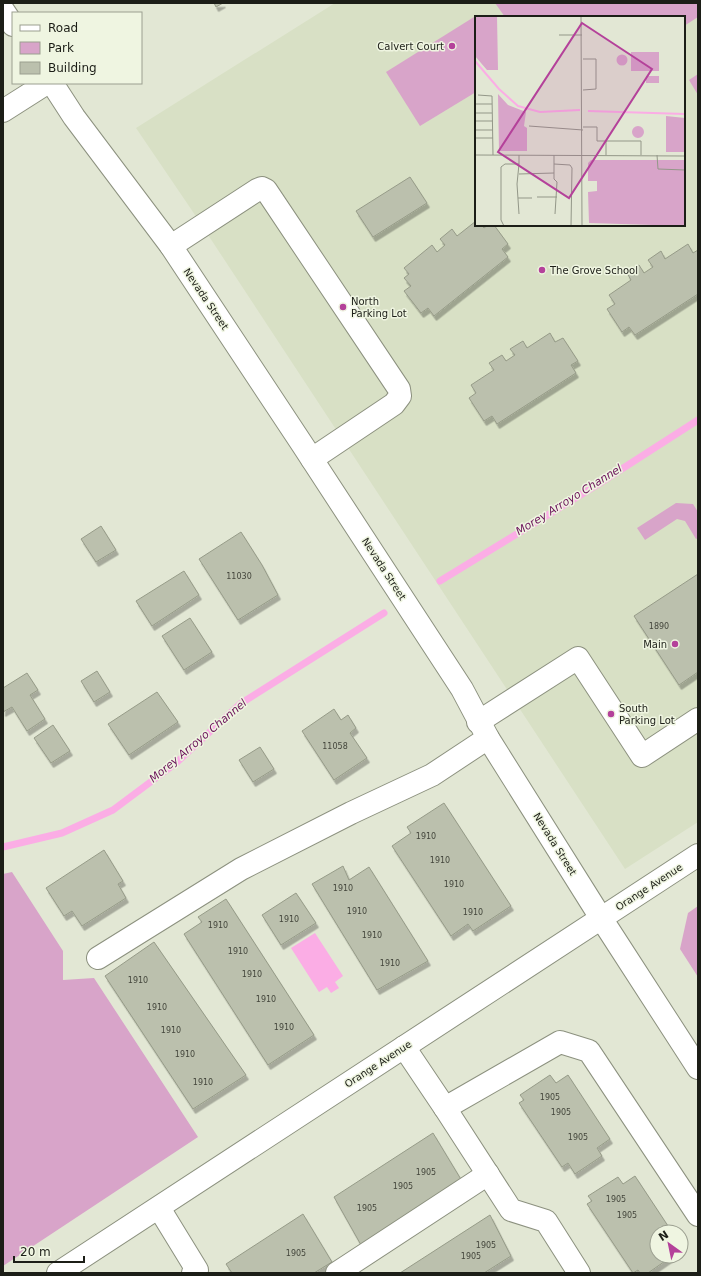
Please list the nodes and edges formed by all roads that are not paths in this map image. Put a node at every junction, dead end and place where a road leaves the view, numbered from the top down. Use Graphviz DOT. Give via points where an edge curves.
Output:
graph roads {
  1 [pos="3,10"];
  2 [pos="12,24"];
  3 [pos="45,84"];
  4 [pos="53,84"];
  5 [pos="3,111"];
  6 [pos="171,246"];
  7 [pos="312,459"];
  8 [pos="698,719"];
  9 [pos="483,730"];
  10 [pos="698,855"];
  11 [pos="601,918"];
  12 [pos="98,958"];
  13 [pos="404,1047"];
  14 [pos="698,1068"];
  15 [pos="445,1108"];
  16 [pos="488,1174"];
  17 [pos="159,1208"];
  18 [pos="698,1215"];
  19 [pos="196,1272"];
  20 [pos="58,1273"];
  21 [pos="337,1273"];
  22 [pos="579,1273"];
  1 -- 2 [label="street"];
  3 -- 5 [label="street"];
  4 -- 6 [label="street, Nevada Street" via="74,117"];
  6 -- 7 [label="street, Nevada Street"];
  6 -- 7 [label="street" via="256,190 266,190 399,389 400,396 394,404"];
  7 -- 9 [label="street, Nevada Street" via="462,689"];
  8 -- 9 [label="street" via="642,756 578,658"];
  9 -- 11 [label="street, Nevada Street"];
  9 -- 12 [label="street" via="432,775 241,869"];
  10 -- 11 [label="street, Orange Avenue"];
  11 -- 13 [label="street, Orange Avenue"];
  11 -- 14 [label="street, Nevada Street"];
  13 -- 15 [label="street"];
  13 -- 17 [label="street, Orange Avenue"];
  15 -- 16 [label="street"];
  15 -- 18 [label="street" via="560,1042 589,1051"];
  16 -- 21 [label="street"];
  16 -- 22 [label="street" via="511,1210 546,1221"];
  17 -- 19 [label="street"];
  17 -- 20 [label="street, Orange Avenue"];
}
